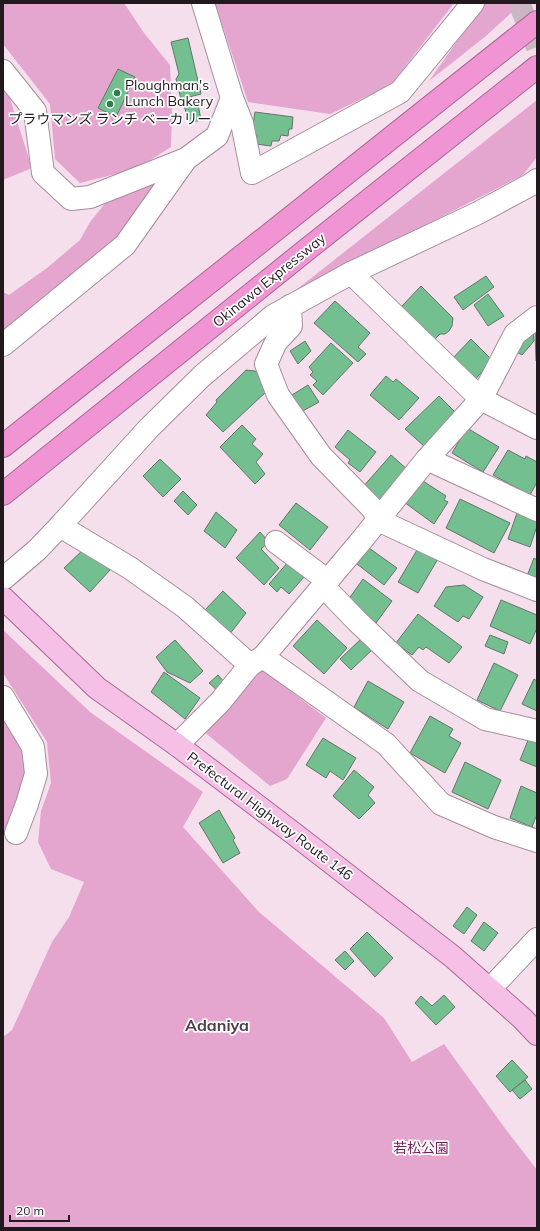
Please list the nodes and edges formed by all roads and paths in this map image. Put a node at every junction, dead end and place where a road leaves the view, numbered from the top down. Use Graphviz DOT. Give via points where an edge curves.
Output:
graph roads {
  1 [pos="203,3"];
  2 [pos="473,3"];
  3 [pos="537,22"];
  4 [pos="537,67"];
  5 [pos="3,71"];
  6 [pos="232,98"];
  7 [pos="186,159"];
  8 [pos="537,180"];
  9 [pos="351,273"];
  10 [pos="290,306"];
  11 [pos="537,317"];
  12 [pos="3,345"];
  13 [pos="481,399"];
  14 [pos="533,425"];
  15 [pos="3,446"];
  16 [pos="427,459"];
  17 [pos="3,494"];
  18 [pos="537,510"];
  19 [pos="378,520"];
  20 [pos="60,526"];
  21 [pos="276,542"];
  22 [pos="3,579"];
  23 [pos="326,584"];
  24 [pos="537,590"];
  25 [pos="3,598"];
  26 [pos="256,661"];
  27 [pos="3,697"];
  28 [pos="537,731"];
  29 [pos="177,745"];
  30 [pos="16,833"];
  31 [pos="537,841"];
  32 [pos="537,939"];
  33 [pos="490,989"];
  34 [pos="537,1034"];
  1 -- 6 [label="street"];
  2 -- 6 [label="street" via="400,92 252,173 242,123"];
  3 -- 15 [label="highway"];
  4 -- 17 [label="highway, Okinawa Expressway"];
  5 -- 7 [label="street" via="36,111 43,172 71,199 90,197"];
  6 -- 7 [label="street" via="217,136"];
  7 -- 12 [label="street" via="125,245"];
  8 -- 9 [label="street" via="478,213"];
  9 -- 10 [label="street"];
  9 -- 13 [label="street"];
  10 -- 19 [label="street" via="292,326 276,342 266,364 278,395 320,456 373,509"];
  10 -- 20 [label="street" via="273,316 202,376 149,428"];
  11 -- 13 [label="street" via="515,334"];
  13 -- 14 [label="street"];
  13 -- 16 [label="street"];
  16 -- 18 [label="street"];
  16 -- 19 [label="street"];
  19 -- 23 [label="street"];
  19 -- 24 [label="street" via="483,569"];
  20 -- 22 [label="street"];
  20 -- 26 [label="street" via="130,568"];
  21 -- 23 [label="street"];
  23 -- 26 [label="street"];
  23 -- 28 [label="street" via="357,621 420,681 485,720"];
  25 -- 29 [label="main road, Prefectural Highway Route 146" via="97,688"];
  26 -- 29 [label="street"];
  26 -- 31 [label="street" via="386,744 441,804 494,827"];
  27 -- 30 [label="street" via="33,748 36,774"];
  29 -- 33 [label="main road, Prefectural Highway Route 146" via="416,928"];
  32 -- 33 [label="street"];
  33 -- 34 [label="main road, Prefectural Highway Route 146"];
}
